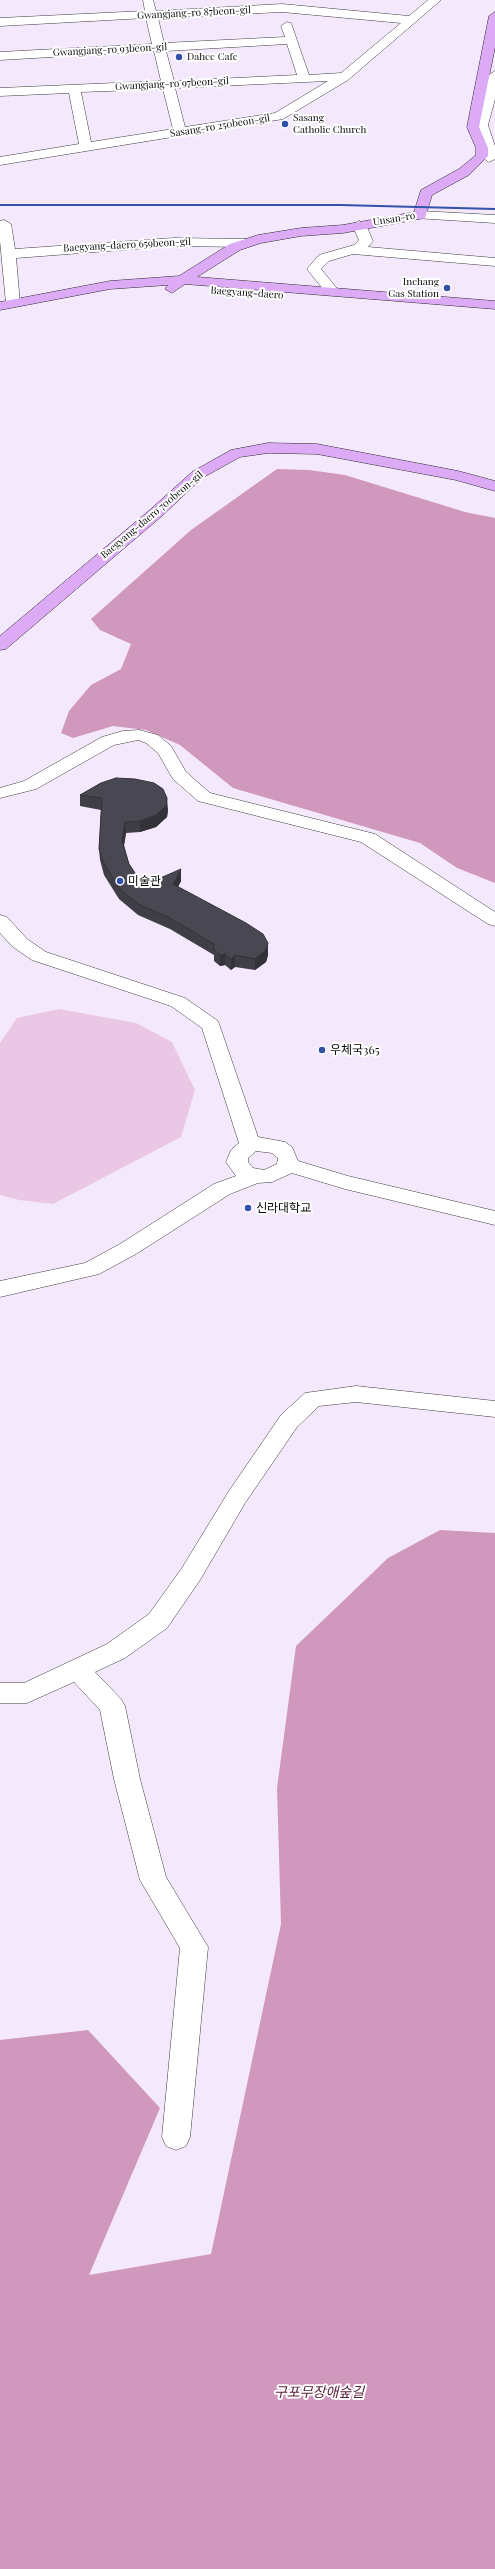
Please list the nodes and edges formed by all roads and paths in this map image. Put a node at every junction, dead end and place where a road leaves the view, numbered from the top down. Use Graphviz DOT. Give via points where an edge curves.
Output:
graph roads {
  1 [pos="147,0"];
  2 [pos="435,0"];
  3 [pos="282,4"];
  4 [pos="151,15"];
  5 [pos="495,16"];
  6 [pos="412,20"];
  7 [pos="0,22"];
  8 [pos="292,40"];
  9 [pos="159,47"];
  10 [pos="0,56"];
  11 [pos="495,75"];
  12 [pos="344,77"];
  13 [pos="304,78"];
  14 [pos="168,85"];
  15 [pos="74,89"];
  16 [pos="0,92"];
  17 [pos="180,132"];
  18 [pos="86,147"];
  19 [pos="489,158"];
  20 [pos="0,161"];
  21 [pos="420,215"];
  22 [pos="495,219"];
  23 [pos="4,224"];
  24 [pos="359,225"];
  25 [pos="246,243"];
  26 [pos="353,250"];
  27 [pos="10,254"];
  28 [pos="495,262"];
  29 [pos="177,285"];
  30 [pos="332,291"];
  31 [pos="7,305"];
  32 [pos="494,306"];
  33 [pos="0,314"];
  34 [pos="495,486"];
  35 [pos="0,645"];
  36 [pos="0,793"];
  37 [pos="494,919"];
  38 [pos="0,921"];
  39 [pos="244,1150"];
  40 [pos="287,1165"];
  41 [pos="255,1176"];
  42 [pos="184,1211"];
  43 [pos="495,1218"];
  44 [pos="0,1289"];
  45 [pos="495,1409"];
  46 [pos="77,1669"];
  47 [pos="0,1693"];
  48 [pos="176,2137"];
  1 -- 4 [label="street"];
  2 -- 6 [label="street, Sasang-ro 250beon-gil"];
  3 -- 4 [label="street, Gwangjang-ro 87beon-gil"];
  3 -- 6 [label="street, Gwangjang-ro 87beon-gil"];
  3 -- 8 [label="street"];
  4 -- 7 [label="street, Gwangjang-ro 87beon-gil"];
  4 -- 9 [label="street"];
  5 -- 21 [label="main road, Unsan-ro" via="474,127 482,148 482,156 464,172 426,193"];
  6 -- 12 [label="street, Sasang-ro 250beon-gil"];
  8 -- 9 [label="street, Gwangjang-ro 93beon-gil"];
  8 -- 13 [label="street"];
  9 -- 10 [label="street, Gwangjang-ro 93beon-gil"];
  9 -- 14 [label="street"];
  11 -- 19 [label="street" via="482,125 487,144 492,151"];
  12 -- 13 [label="street, Gwangjang-ro 97beon-gil"];
  12 -- 17 [label="street, Sasang-ro 250beon-gil" via="279,116"];
  13 -- 14 [label="street, Gwangjang-ro 97beon-gil"];
  14 -- 15 [label="street, Gwangjang-ro 97beon-gil"];
  14 -- 17 [label="street"];
  15 -- 16 [label="street, Gwangjang-ro 97beon-gil"];
  15 -- 18 [label="street"];
  17 -- 18 [label="street, Sasang-ro 250beon-gil"];
  18 -- 20 [label="street, Sasang-ro 250beon-gil"];
  21 -- 22 [label="street"];
  21 -- 24 [label="main road, Unsan-ro"];
  23 -- 27 [label="street"];
  24 -- 25 [label="main road, Unsan-ro" via="281,235"];
  24 -- 26 [label="street" via="366,241"];
  25 -- 27 [label="street, Baegyang-daero 659beon-gil" via="174,242"];
  25 -- 29 [label="main road, Unsan-ro" via="235,247"];
  26 -- 28 [label="street"];
  26 -- 30 [label="street" via="324,258 314,269"];
  27 -- 31 [label="street"];
  29 -- 30 [label="main road, Baegyang-daero"];
  29 -- 31 [label="main road, Baegyang-daero" via="110,285"];
  29 -- 32 [label="main road, Baegyang-daero" via="224,291"];
  29 -- 33 [label="main road, Baegyang-daero" via="120,292"];
  30 -- 32 [label="main road, Baegyang-daero"];
  34 -- 35 [label="main road, Baegyang-daero 700beon-gil" via="458,476 317,449 268,448 236,453 197,476"];
  36 -- 37 [label="street" via="30,785 108,741 123,736 139,735 152,739 165,750 179,775 204,797 368,838"];
  38 -- 39 [label="street" via="20,942 39,956 178,1002 211,1025"];
  39 -- 40 [label="street" via="260,1144 278,1147 288,1158"];
  39 -- 41 [label="street" via="237,1162 240,1168"];
  39 -- 42 [label="street" via="195,1196"];
  40 -- 41 [label="street" via="275,1175"];
  40 -- 43 [label="street" via="345,1182"];
  41 -- 42 [label="street" via="222,1188"];
  42 -- 44 [label="street" via="128,1249 91,1269"];
  45 -- 46 [label="street" via="356,1394 313,1399 289,1421 158,1621 116,1651"];
  46 -- 47 [label="street" via="27,1693"];
  46 -- 48 [label="street" via="112,1706 152,1880 194,1947"];
}
